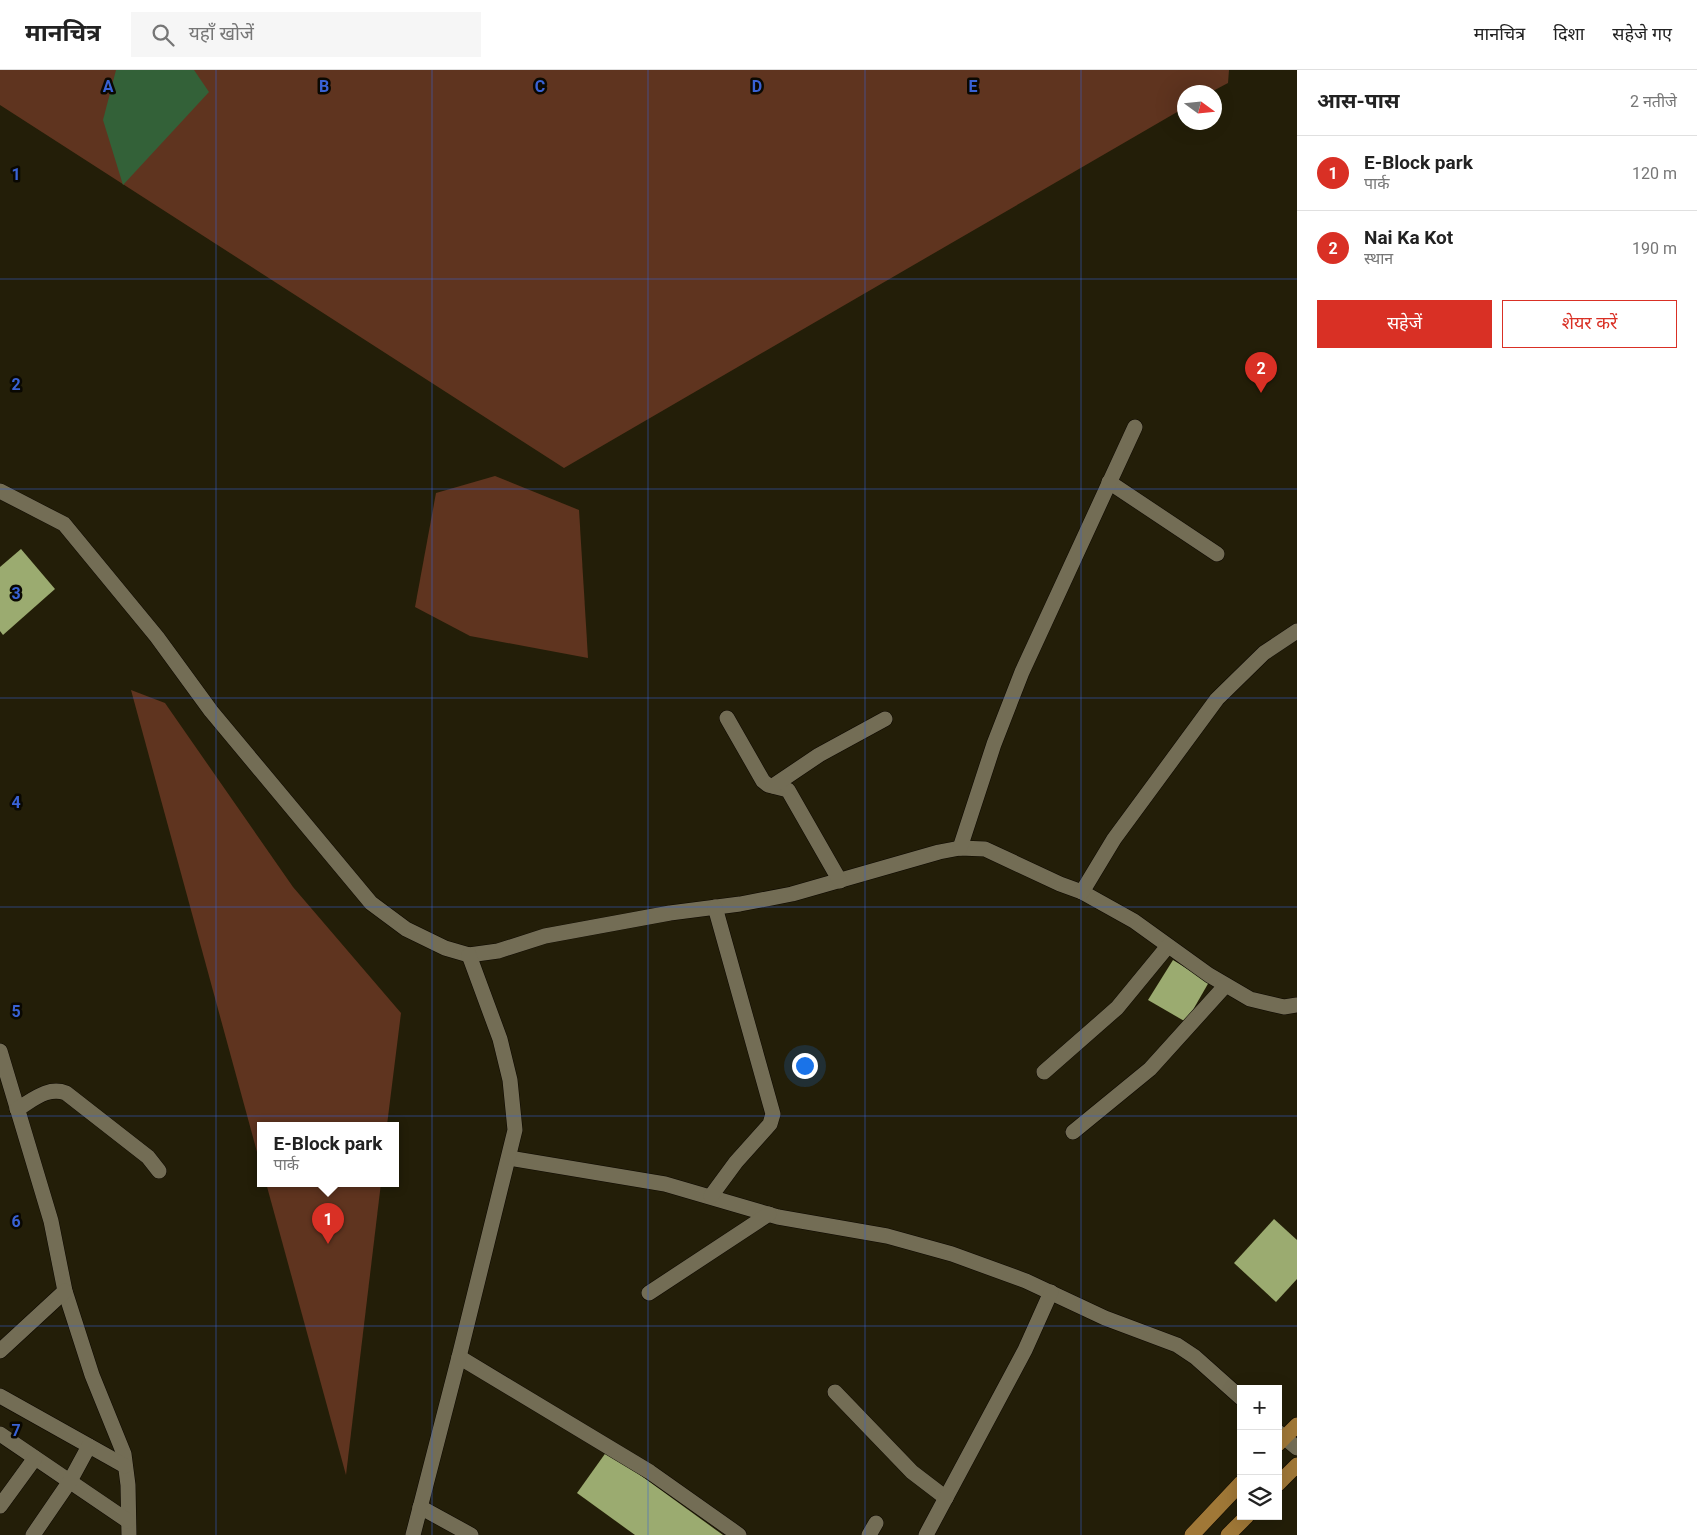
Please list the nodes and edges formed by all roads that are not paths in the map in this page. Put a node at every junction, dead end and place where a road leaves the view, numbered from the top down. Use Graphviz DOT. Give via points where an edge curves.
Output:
graph roads {
  1 [pos="1135,427"];
  2 [pos="1109,482"];
  3 [pos="0,491"];
  4 [pos="1216,554"];
  5 [pos="1297,631"];
  6 [pos="727,718"];
  7 [pos="885,719"];
  8 [pos="773,786"];
  9 [pos="960,848"];
  10 [pos="840,881"];
  11 [pos="1082,892"];
  12 [pos="715,907"];
  13 [pos="1168,946"];
  14 [pos="469,956"];
  15 [pos="1225,986"];
  16 [pos="1297,1005"];
  17 [pos="0,1051"];
  18 [pos="1044,1072"];
  19 [pos="17,1109"];
  20 [pos="1073,1132"];
  21 [pos="509,1158"];
  22 [pos="159,1171"];
  23 [pos="711,1196"];
  24 [pos="769,1214"];
  25 [pos="65,1291"];
  26 [pos="1051,1292"];
  27 [pos="649,1293"];
  28 [pos="0,1351"];
  29 [pos="460,1357"];
  30 [pos="835,1392"];
  31 [pos="1237,1394"];
  32 [pos="0,1396"];
  33 [pos="1297,1425"];
  34 [pos="0,1434"];
  35 [pos="1282,1436"];
  36 [pos="1282,1439"];
  37 [pos="89,1446"];
  38 [pos="1297,1448"];
  39 [pos="35,1458"];
  40 [pos="1297,1465"];
  41 [pos="125,1466"];
  42 [pos="1282,1480"];
  43 [pos="70,1481"];
  44 [pos="1237,1487"];
  45 [pos="946,1498"];
  46 [pos="0,1506"];
  47 [pos="420,1507"];
  48 [pos="1243,1520"];
  49 [pos="128,1528"];
  50 [pos="33,1535"];
  51 [pos="413,1535"];
  52 [pos="471,1535"];
  53 [pos="740,1535"];
  54 [pos="926,1535"];
  55 [pos="1192,1535"];
  56 [pos="1228,1535"];
  1 -- 2 [label="street"];
  2 -- 4 [label="street"];
  2 -- 9 [label="street" via="1022,672"];
  3 -- 14 [label="street" via="64,524 157,637 211,710 371,903 406,929"];
  5 -- 11 [label="street" via="1264,654 1217,699 1114,839"];
  6 -- 8 [label="street" via="763,781"];
  7 -- 8 [label="street" via="819,755"];
  8 -- 10 [label="street" via="788,790"];
  9 -- 10 [label="street"];
  9 -- 11 [label="street" via="986,849"];
  10 -- 12 [label="street" via="792,894"];
  11 -- 13 [label="street" via="1134,921"];
  12 -- 14 [label="street" via="545,936"];
  12 -- 23 [label="street" via="773,1114 770,1124"];
  13 -- 15 [label="street"];
  13 -- 18 [label="street" via="1117,1008"];
  14 -- 21 [label="street" via="500,1039 510,1080 515,1130"];
  15 -- 16 [label="street" via="1266,1003 1284,1007"];
  15 -- 20 [label="street" via="1150,1068"];
  17 -- 19 [label="street"];
  19 -- 22 [label="street" via="51,1090 66,1093 148,1157"];
  19 -- 25 [label="street" via="50,1221"];
  21 -- 23 [label="street" via="665,1184"];
  21 -- 29 [label="street"];
  23 -- 24 [label="street"];
  24 -- 26 [label="street" via="887,1236 952,1254"];
  24 -- 27 [label="street"];
  25 -- 28 [label="street"];
  25 -- 41 [label="street" via="92,1375 124,1454"];
  26 -- 31 [label="street" via="1105,1318 1178,1345"];
  26 -- 45 [label="street" via="1025,1350"];
  29 -- 47 [label="street"];
  29 -- 53 [label="street" via="650,1472"];
  30 -- 45 [label="street" via="912,1472"];
  32 -- 37 [label="street"];
  33 -- 35 [label="main road"];
  34 -- 39 [label="street"];
  36 -- 38 [label="street"];
  37 -- 41 [label="street"];
  37 -- 43 [label="street"];
  39 -- 43 [label="street"];
  39 -- 46 [label="street"];
  40 -- 42 [label="main road"];
  41 -- 49 [label="street"];
  43 -- 49 [label="street"];
  43 -- 50 [label="street"];
  44 -- 55 [label="main road"];
  45 -- 54 [label="street"];
  47 -- 51 [label="street"];
  47 -- 52 [label="street"];
  48 -- 56 [label="main road"];
}
